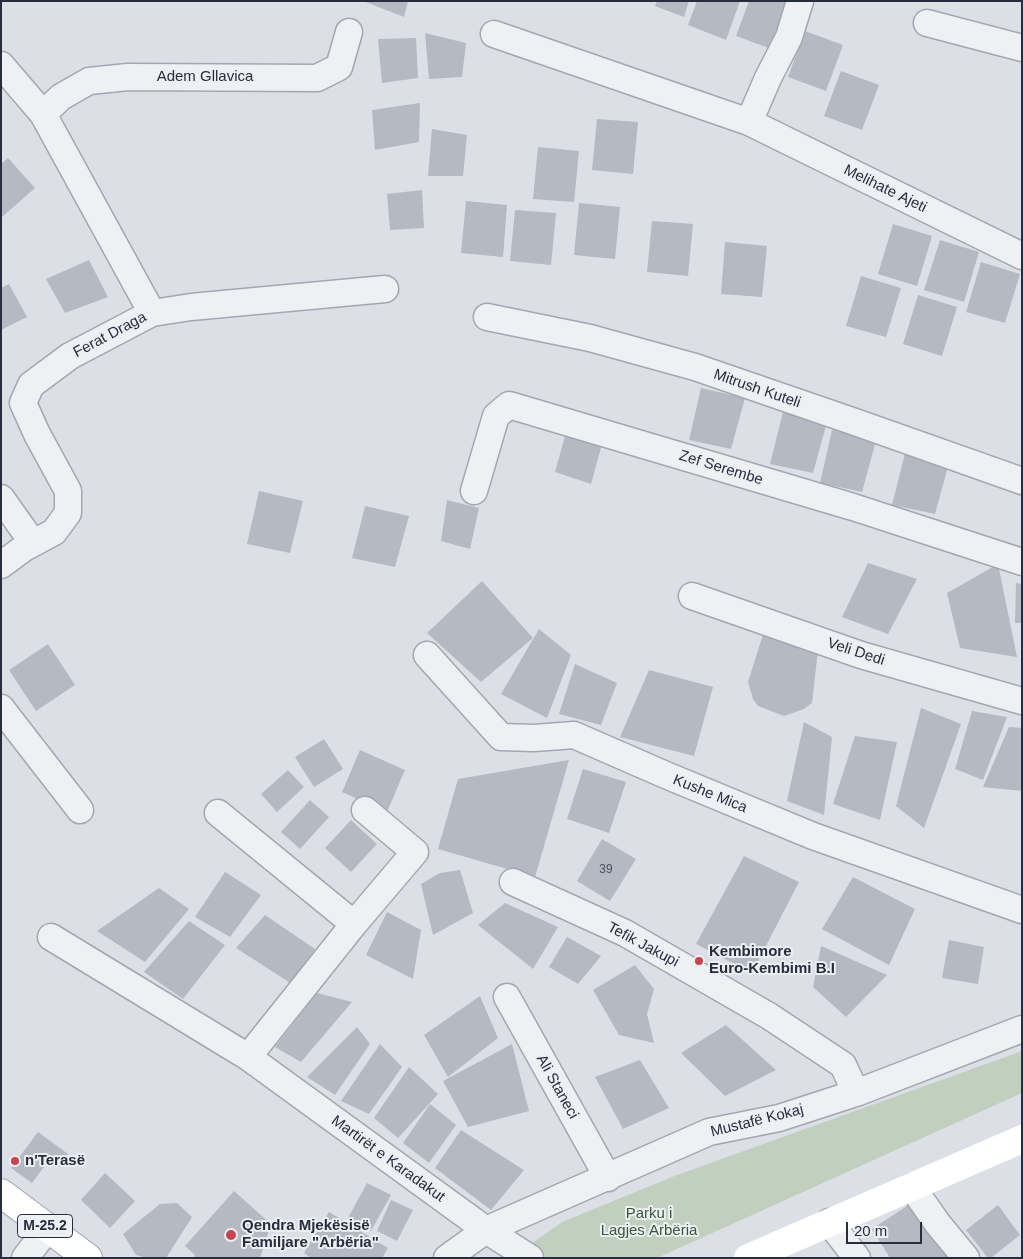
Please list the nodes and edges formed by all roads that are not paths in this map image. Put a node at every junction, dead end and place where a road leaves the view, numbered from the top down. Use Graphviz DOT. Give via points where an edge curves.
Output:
graph roads {
  1 [pos="800,1"];
  2 [pos="927,23"];
  3 [pos="348,32"];
  4 [pos="494,34"];
  5 [pos="1022,48"];
  6 [pos="1,65"];
  7 [pos="43,114"];
  8 [pos="749,122"];
  9 [pos="1022,256"];
  10 [pos="385,289"];
  11 [pos="152,313"];
  12 [pos="487,316"];
  13 [pos="1022,481"];
  14 [pos="474,491"];
  15 [pos="1,498"];
  16 [pos="33,543"];
  17 [pos="1022,562"];
  18 [pos="1,565"];
  19 [pos="692,596"];
  20 [pos="427,655"];
  21 [pos="1022,701"];
  22 [pos="1,708"];
  23 [pos="80,810"];
  24 [pos="365,810"];
  25 [pos="218,813"];
  26 [pos="513,882"];
  27 [pos="1022,910"];
  28 [pos="354,924"];
  29 [pos="50,937"];
  30 [pos="506,997"];
  31 [pos="1022,1030"];
  32 [pos="248,1058"];
  33 [pos="856,1093"];
  34 [pos="1022,1140"];
  35 [pos="608,1178"];
  36 [pos="912,1187"];
  37 [pos="1,1193"];
  38 [pos="829,1222"];
  39 [pos="48,1228"];
  40 [pos="486,1230"];
  41 [pos="25,1258"];
  42 [pos="88,1258"];
  43 [pos="447,1258"];
  44 [pos="530,1258"];
  45 [pos="748,1258"];
  46 [pos="857,1258"];
  47 [pos="966,1258"];
  1 -- 8 [label="street" via="789,37"];
  2 -- 5 [label="street"];
  3 -- 7 [label="street, Adem Gllavica" via="339,67 317,78 128,77 89,81 62,97"];
  4 -- 8 [label="street, Melihate Ajeti"];
  6 -- 7 [label="street"];
  7 -- 11 [label="street"];
  8 -- 9 [label="street, Melihate Ajeti"];
  10 -- 11 [label="street, Ferat Draga"];
  11 -- 16 [label="street, Ferat Draga" via="70,356 31,385 23,403 68,491 68,513 54,532"];
  12 -- 13 [label="street, Mitrush Kuteli" via="590,338 695,367"];
  14 -- 17 [label="street, Zef Serembe" via="496,416 509,405 853,507"];
  15 -- 16 [label="street"];
  16 -- 18 [label="street, Ferat Draga"];
  19 -- 21 [label="street, Veli Dedi" via="861,655"];
  20 -- 27 [label="street, Kushe Mica" via="501,737 574,735 813,836"];
  22 -- 23 [label="street"];
  24 -- 28 [label="street" via="415,852"];
  25 -- 28 [label="street"];
  26 -- 33 [label="street, Tefik Jakupi" via="625,933 769,1016 843,1065"];
  28 -- 32 [label="street"];
  29 -- 32 [label="street, Martirët e Karadakut"];
  30 -- 35 [label="street, Ali Staneci"];
  31 -- 33 [label="street, Mustafë Kokaj"];
  32 -- 40 [label="street, Martirët e Karadakut"];
  33 -- 35 [label="street, Mustafë Kokaj" via="779,1118 709,1132"];
  34 -- 36 [label="street"];
  35 -- 40 [label="street, Mustafë Kokaj"];
  36 -- 38 [label="street"];
  36 -- 47 [label="street"];
  37 -- 39 [label="street, M-25.2"];
  38 -- 45 [label="street"];
  38 -- 46 [label="street"];
  39 -- 41 [label="street"];
  39 -- 42 [label="street, M-25.2"];
  40 -- 43 [label="street, Mustafë Kokaj"];
  40 -- 44 [label="street, Martirët e Karadakut"];
}
